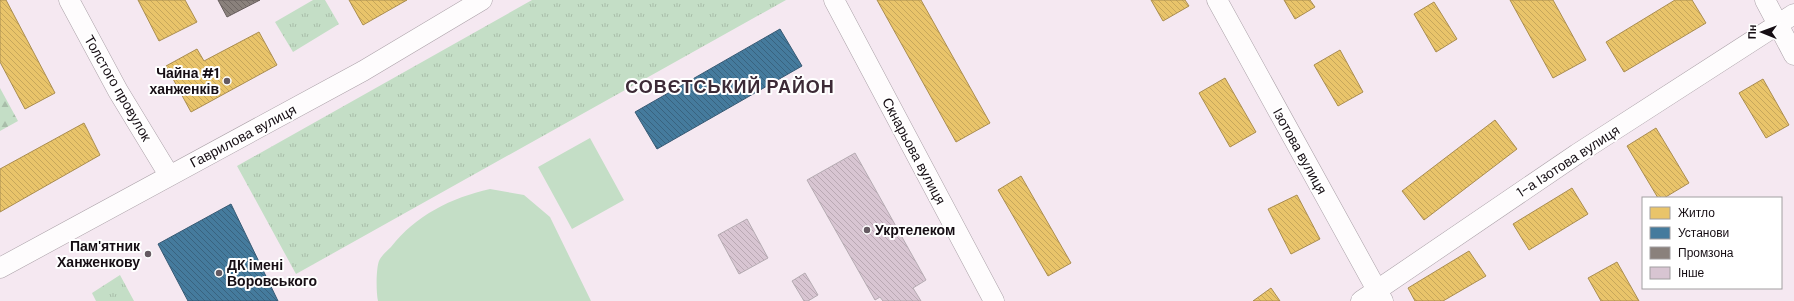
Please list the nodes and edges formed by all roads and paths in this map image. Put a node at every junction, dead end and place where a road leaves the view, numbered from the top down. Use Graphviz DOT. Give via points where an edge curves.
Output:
graph roads {
  1 [pos="69,0"];
  2 [pos="482,0"];
  3 [pos="834,0"];
  4 [pos="1217,0"];
  5 [pos="1765,0"];
  6 [pos="1794,14"];
  7 [pos="1778,25"];
  8 [pos="1794,55"];
  9 [pos="169,175"];
  10 [pos="0,268"];
  11 [pos="1373,297"];
  12 [pos="994,301"];
  1 -- 9 [label="street, Толстого провулок" via="118,90"];
  2 -- 9 [label="street, Гаврилова вулиця" via="363,71"];
  3 -- 12 [label="street, Скнарьова вулиця"];
  4 -- 11 [label="street, Ізотова вулиця"];
  5 -- 7 [label="street"];
  6 -- 7 [label="street, 1-а Ізотова вулиця"];
  7 -- 8 [label="street"];
  7 -- 11 [label="street, 1-а Ізотова вулиця" via="1577,154"];
  9 -- 10 [label="street, Гаврилова вулиця"];
}
